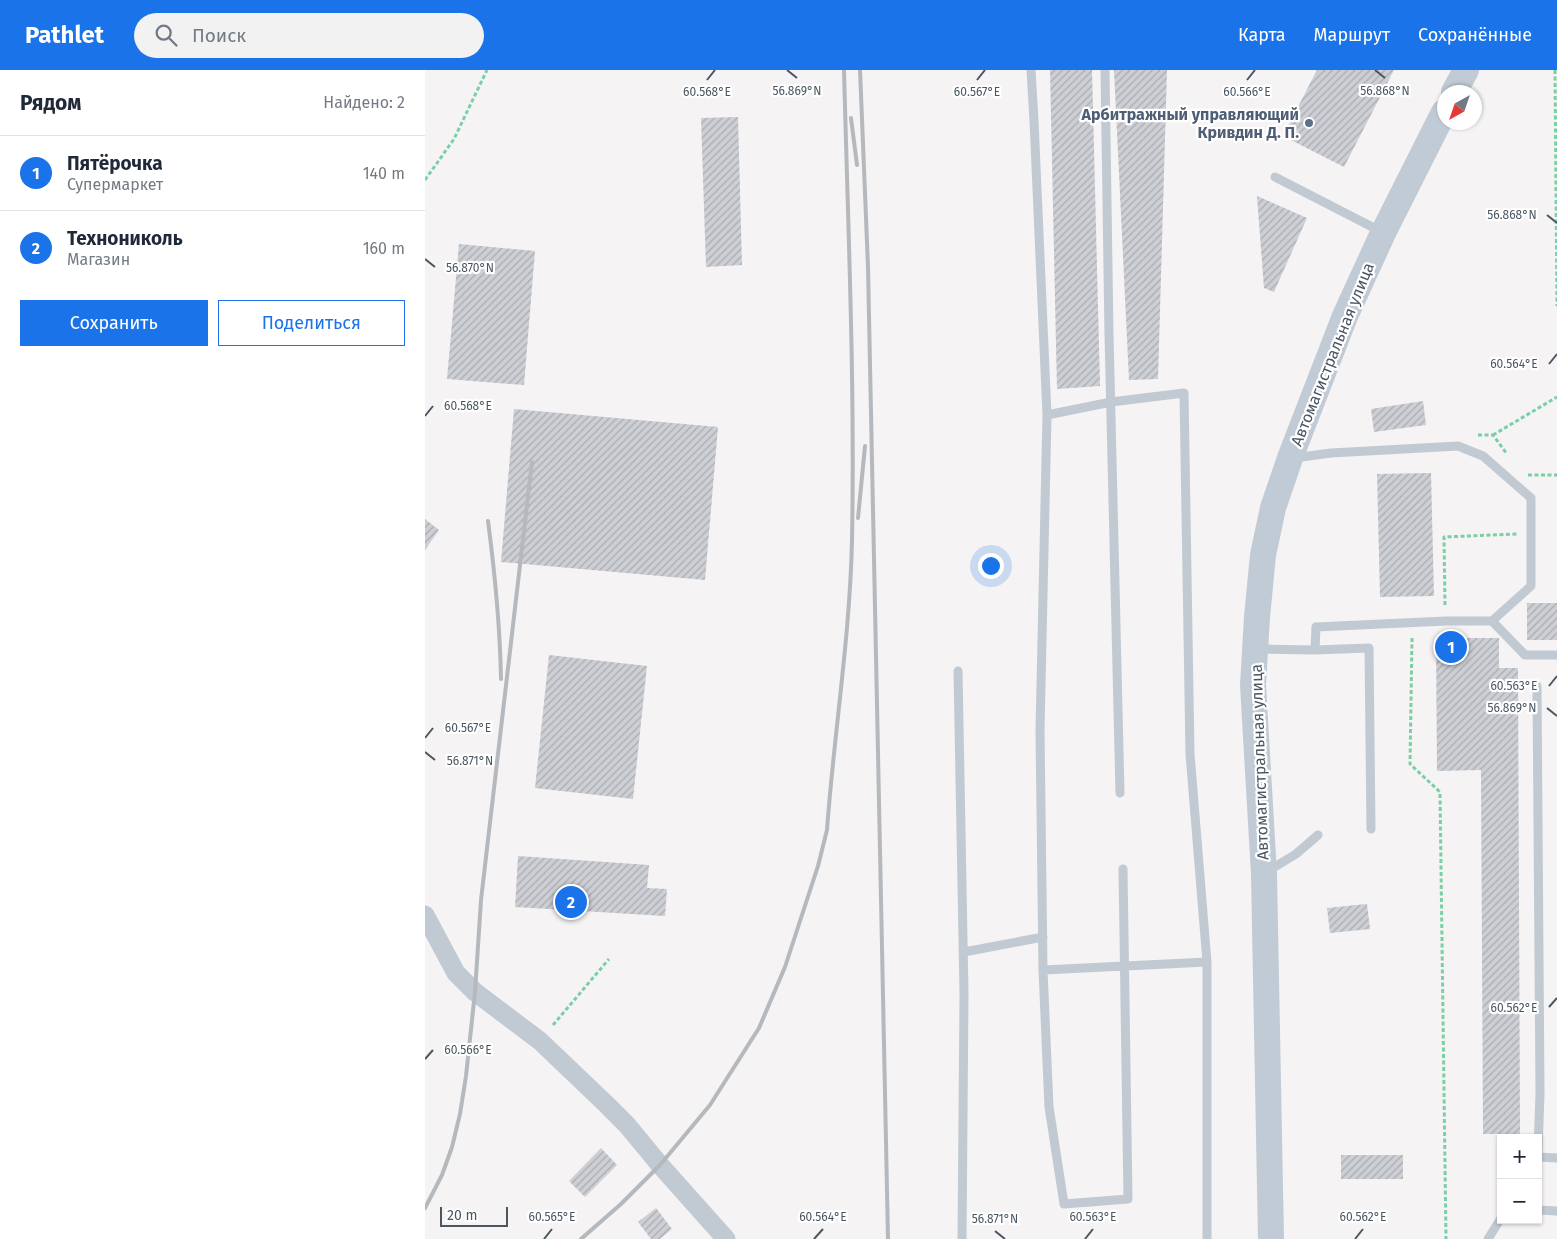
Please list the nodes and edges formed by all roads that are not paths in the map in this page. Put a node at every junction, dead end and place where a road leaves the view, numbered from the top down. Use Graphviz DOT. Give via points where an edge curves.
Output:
graph roads {
  1 [pos="1031,70"];
  2 [pos="1105,70"];
  3 [pos="1466,70"];
  4 [pos="1458,85"];
  5 [pos="1437,128"];
  6 [pos="1275,177"];
  7 [pos="1383,233"];
  8 [pos="1111,402"];
  9 [pos="1047,415"];
  10 [pos="1290,458"];
  11 [pos="1492,621"];
  12 [pos="1255,649"];
  13 [pos="1315,650"];
  14 [pos="1557,655"];
  15 [pos="958,671"];
  16 [pos="1537,686"];
  17 [pos="1120,793"];
  18 [pos="1371,830"];
  19 [pos="1318,835"];
  20 [pos="1123,869"];
  21 [pos="1264,874"];
  22 [pos="426,918"];
  23 [pos="1043,937"];
  24 [pos="964,952"];
  25 [pos="1207,962"];
  26 [pos="1125,966"];
  27 [pos="1043,970"];
  28 [pos="1539,1134"];
  29 [pos="1542,1157"];
  30 [pos="1557,1158"];
  31 [pos="1542,1210"];
  32 [pos="1557,1211"];
  33 [pos="1497,1224"];
  34 [pos="726,1239"];
  35 [pos="962,1239"];
  36 [pos="1207,1239"];
  37 [pos="1271,1239"];
  38 [pos="1488,1239"];
  1 -- 9 [label="lane"];
  2 -- 8 [label="lane"];
  3 -- 4 [label="main road"];
  5 -- 7 [label="main road, Автомагистральная улица"];
  6 -- 7 [label="lane"];
  7 -- 10 [label="main road, Автомагистральная улица" via="1345,316"];
  8 -- 9 [label="lane"];
  8 -- 17 [label="lane"];
  8 -- 25 [label="lane" via="1184,393 1190,754"];
  9 -- 23 [label="lane" via="1040,730"];
  10 -- 11 [label="lane" via="1458,446 1483,456 1531,498 1531,586"];
  10 -- 12 [label="main road, Автомагистральная улица" via="1273,508 1263,555"];
  11 -- 13 [label="lane" via="1316,627"];
  11 -- 14 [label="lane" via="1525,655"];
  12 -- 13 [label="lane"];
  12 -- 21 [label="main road, Автомагистральная улица" via="1253,685"];
  13 -- 18 [label="lane" via="1369,648"];
  15 -- 24 [label="lane"];
  16 -- 28 [label="lane"];
  19 -- 21 [label="lane" via="1296,854"];
  20 -- 26 [label="lane"];
  21 -- 37 [label="main road, Автомагистральная улица"];
  22 -- 34 [label="street" via="456,973 475,992 540,1041 627,1125"];
  23 -- 24 [label="lane"];
  23 -- 27 [label="lane"];
  24 -- 35 [label="lane"];
  25 -- 26 [label="lane"];
  25 -- 36 [label="lane"];
  26 -- 27 [label="lane"];
  26 -- 27 [label="lane" via="1128,1199 1064,1204 1049,1106"];
  29 -- 30 [label="lane"];
  31 -- 32 [label="lane"];
  33 -- 38 [label="lane"];
}
